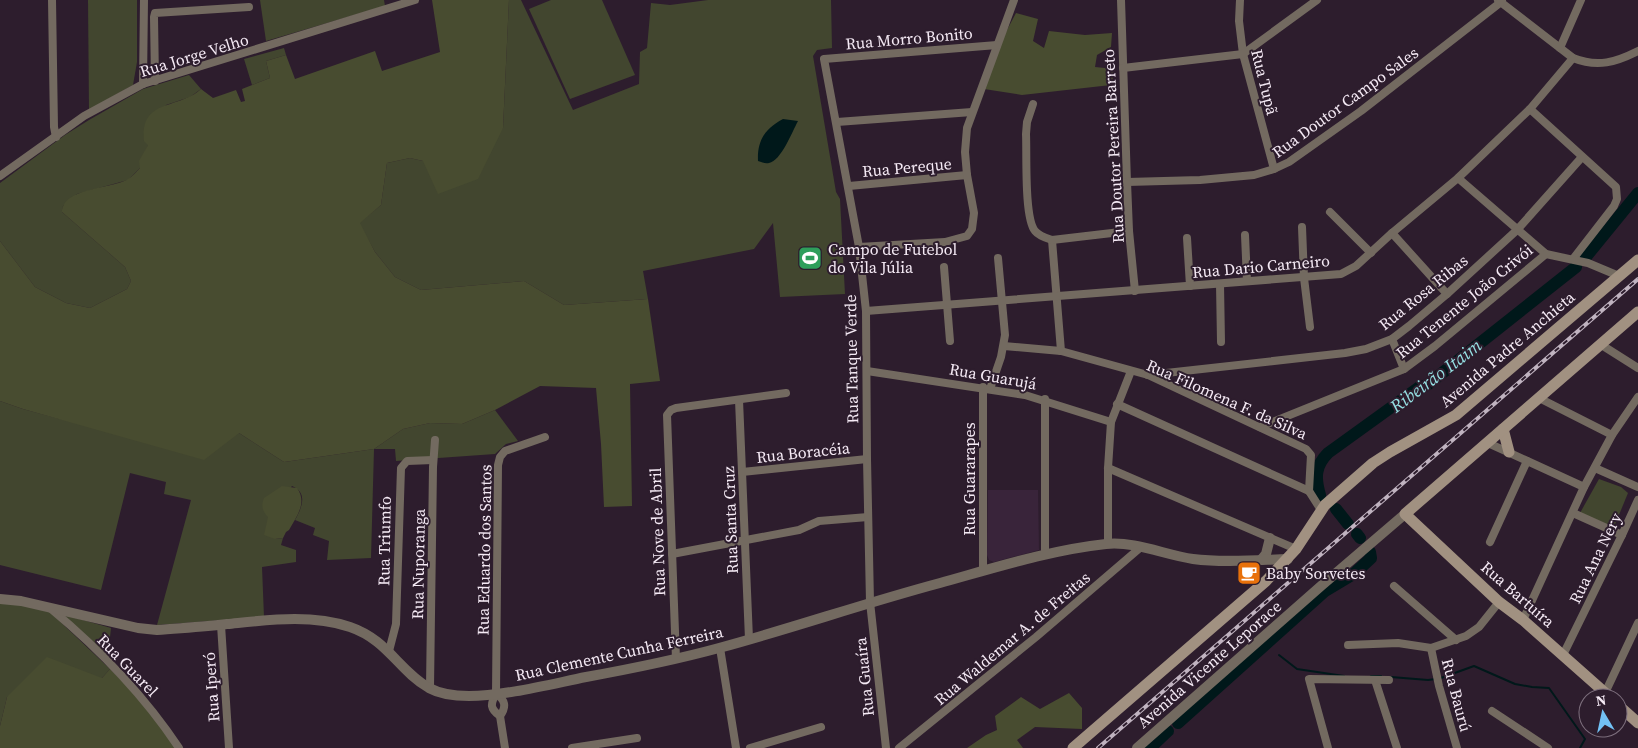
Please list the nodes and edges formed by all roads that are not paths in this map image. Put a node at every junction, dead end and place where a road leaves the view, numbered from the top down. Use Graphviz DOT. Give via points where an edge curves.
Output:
graph roads {
  1 [pos="52,0"];
  2 [pos="144,0"];
  3 [pos="415,0"];
  4 [pos="1014,0"];
  5 [pos="1121,0"];
  6 [pos="1240,0"];
  7 [pos="1317,0"];
  8 [pos="1581,0"];
  9 [pos="1500,1"];
  10 [pos="250,7"];
  11 [pos="997,45"];
  12 [pos="1560,48"];
  13 [pos="1638,51"];
  14 [pos="1243,54"];
  15 [pos="1574,58"];
  16 [pos="824,59"];
  17 [pos="1123,68"];
  18 [pos="155,81"];
  19 [pos="143,84"];
  20 [pos="1033,104"];
  21 [pos="1530,109"];
  22 [pos="972,112"];
  23 [pos="837,122"];
  24 [pos="56,137"];
  25 [pos="1582,156"];
  26 [pos="1274,169"];
  27 [pos="967,175"];
  28 [pos="0,176"];
  29 [pos="1458,178"];
  30 [pos="1127,182"];
  31 [pos="849,186"];
  32 [pos="1330,212"];
  33 [pos="1302,227"];
  34 [pos="1517,230"];
  35 [pos="1129,231"];
  36 [pos="1392,233"];
  37 [pos="1244,235"];
  38 [pos="1187,238"];
  39 [pos="1052,240"];
  40 [pos="859,247"];
  41 [pos="1371,253"];
  42 [pos="1546,254"];
  43 [pos="998,258"];
  44 [pos="1573,259"];
  45 [pos="1638,260"];
  46 [pos="944,267"];
  47 [pos="1619,276"];
  48 [pos="1304,278"];
  49 [pos="1247,281"];
  50 [pos="1220,284"];
  51 [pos="1190,286"];
  52 [pos="1135,291"];
  53 [pos="1447,294"];
  54 [pos="1057,297"];
  55 [pos="1003,301"];
  56 [pos="946,305"];
  57 [pos="866,311"];
  58 [pos="1638,312"];
  59 [pos="1310,327"];
  60 [pos="1392,339"];
  61 [pos="950,341"];
  62 [pos="1221,342"];
  63 [pos="1600,344"];
  64 [pos="1004,346"];
  65 [pos="1061,351"];
  66 [pos="1638,368"];
  67 [pos="1404,369"];
  68 [pos="867,370"];
  69 [pos="1130,371"];
  70 [pos="1148,375"];
  71 [pos="987,388"];
  72 [pos="786,393"];
  73 [pos="1638,397"];
  74 [pos="1540,398"];
  75 [pos="739,400"];
  76 [pos="1044,400"];
  77 [pos="1118,404"];
  78 [pos="1111,422"];
  79 [pos="1260,427"];
  80 [pos="1503,429"];
  81 [pos="1612,435"];
  82 [pos="545,437"];
  83 [pos="435,440"];
  84 [pos="1488,442"];
  85 [pos="1509,452"];
  86 [pos="866,459"];
  87 [pos="433,460"];
  88 [pos="1528,461"];
  89 [pos="1108,468"];
  90 [pos="1594,468"];
  91 [pos="742,472"];
  92 [pos="1584,487"];
  93 [pos="1638,487"];
  94 [pos="1309,491"];
  95 [pos="1638,500"];
  96 [pos="1326,504"];
  97 [pos="1636,512"];
  98 [pos="1573,513"];
  99 [pos="1405,514"];
  100 [pos="868,517"];
  101 [pos="1622,536"];
  102 [pos="1270,538"];
  103 [pos="745,540"];
  104 [pos="1490,542"];
  105 [pos="1108,544"];
  106 [pos="1141,548"];
  107 [pos="1296,549"];
  108 [pos="672,554"];
  109 [pos="1045,555"];
  110 [pos="1288,559"];
  111 [pos="1261,560"];
  112 [pos="983,571"];
  113 [pos="1394,586"];
  114 [pos="0,599"];
  115 [pos="870,602"];
  116 [pos="1499,602"];
  117 [pos="49,607"];
  118 [pos="1523,620"];
  119 [pos="1638,623"];
  120 [pos="221,625"];
  121 [pos="749,639"];
  122 [pos="1456,640"];
  123 [pos="1348,645"];
  124 [pos="720,648"];
  125 [pos="1431,648"];
  126 [pos="389,651"];
  127 [pos="1563,655"];
  128 [pos="676,659"];
  129 [pos="1375,680"];
  130 [pos="1389,680"];
  131 [pos="430,688"];
  132 [pos="1599,688"];
  133 [pos="1611,688"];
  134 [pos="496,694"];
  135 [pos="1492,711"];
  136 [pos="1628,714"];
  137 [pos="500,716"];
  138 [pos="1638,723"];
  139 [pos="821,727"];
  140 [pos="637,738"];
  141 [pos="179,748"];
  142 [pos="230,748"];
  143 [pos="505,748"];
  144 [pos="572,748"];
  145 [pos="736,748"];
  146 [pos="750,748"];
  147 [pos="886,748"];
  148 [pos="899,748"];
  149 [pos="1073,748"];
  150 [pos="1137,748"];
  151 [pos="1328,748"];
  152 [pos="1397,748"];
  153 [pos="1457,748"];
  154 [pos="1548,748"];
  1 -- 24 [label="street"];
  2 -- 19 [label="street"];
  3 -- 18 [label="street, Rua Jorge Velho"];
  4 -- 11 [label="street"];
  5 -- 17 [label="street, Rua Doutor Pereira Barreto"];
  6 -- 14 [label="street, Rua Tupã" via="1238,21"];
  7 -- 14 [label="street"];
  8 -- 12 [label="street"];
  9 -- 12 [label="street"];
  9 -- 26 [label="street, Rua Doutor Campo Sales" via="1361,111"];
  10 -- 18 [label="street" via="155,13"];
  11 -- 16 [label="street, Rua Morro Bonito"];
  11 -- 22 [label="street"];
  12 -- 15 [label="street"];
  13 -- 15 [label="street" via="1607,64"];
  14 -- 17 [label="street"];
  14 -- 26 [label="street, Rua Tupã"];
  15 -- 21 [label="street, Rua Dario Carneiro"];
  16 -- 23 [label="street, Rua Tanque Verde"];
  17 -- 30 [label="street, Rua Doutor Pereira Barreto"];
  18 -- 19 [label="street, Rua Jorge Velho"];
  19 -- 24 [label="street, Rua Jorge Velho" via="84,116"];
  20 -- 39 [label="street" via="1026,134 1028,210 1034,230"];
  21 -- 25 [label="street"];
  21 -- 29 [label="street, Rua Dario Carneiro"];
  22 -- 23 [label="street"];
  22 -- 27 [label="street" via="965,140"];
  23 -- 31 [label="street, Rua Tanque Verde"];
  24 -- 28 [label="street, Rua Jorge Velho"];
  25 -- 34 [label="street, Rua Rosa Ribas"];
  25 -- 44 [label="street" via="1612,182 1618,193 1614,206"];
  26 -- 30 [label="street, Rua Doutor Campo Sales" via="1254,175 1209,179"];
  27 -- 31 [label="street, Rua Pereque"];
  27 -- 40 [label="street" via="974,213 972,229 967,236 945,242"];
  29 -- 34 [label="street"];
  29 -- 36 [label="street, Rua Dario Carneiro"];
  30 -- 35 [label="street, Rua Doutor Pereira Barreto"];
  31 -- 40 [label="street, Rua Tanque Verde"];
  32 -- 41 [label="street"];
  33 -- 48 [label="street"];
  34 -- 42 [label="street"];
  34 -- 53 [label="street, Rua Rosa Ribas"];
  35 -- 39 [label="street"];
  35 -- 52 [label="street, Rua Doutor Pereira Barreto"];
  36 -- 41 [label="street, Rua Dario Carneiro"];
  36 -- 53 [label="street"];
  37 -- 49 [label="street"];
  38 -- 51 [label="street"];
  39 -- 54 [label="street"];
  40 -- 57 [label="street, Rua Tanque Verde"];
  41 -- 48 [label="street, Rua Dario Carneiro" via="1341,274"];
  42 -- 44 [label="street"];
  42 -- 67 [label="street, Rua Tenente João Crivói"];
  43 -- 55 [label="street, Rua Guararapes"];
  44 -- 47 [label="street"];
  45 -- 47 [label="main road, Avenida Padre Anchieta"];
  46 -- 56 [label="street"];
  47 -- 96 [label="main road, Avenida Padre Anchieta" via="1467,407 1373,463"];
  48 -- 49 [label="street, Rua Dario Carneiro"];
  48 -- 59 [label="street"];
  49 -- 50 [label="street, Rua Dario Carneiro"];
  50 -- 51 [label="street, Rua Dario Carneiro"];
  50 -- 62 [label="street"];
  51 -- 52 [label="street, Rua Dario Carneiro"];
  52 -- 54 [label="street, Rua Dario Carneiro"];
  53 -- 60 [label="street, Rua Rosa Ribas"];
  54 -- 55 [label="street, Rua Dario Carneiro"];
  54 -- 65 [label="street"];
  55 -- 56 [label="street, Rua Dario Carneiro"];
  55 -- 64 [label="street, Rua Guararapes"];
  56 -- 57 [label="street, Rua Dario Carneiro"];
  56 -- 61 [label="street"];
  57 -- 68 [label="street, Rua Tanque Verde"];
  58 -- 63 [label="main road"];
  60 -- 67 [label="street"];
  60 -- 70 [label="street, Rua Rosa Ribas" via="1345,353"];
  63 -- 66 [label="street"];
  63 -- 74 [label="main road"];
  64 -- 65 [label="street, Rua Filomena F. da Silva"];
  64 -- 71 [label="street, Rua Guararapes"];
  65 -- 69 [label="street, Rua Filomena F. da Silva"];
  67 -- 79 [label="street, Rua Tenente João Crivói"];
  68 -- 71 [label="street, Rua Guarujá"];
  68 -- 86 [label="street, Rua Tanque Verde"];
  69 -- 70 [label="street, Rua Filomena F. da Silva"];
  69 -- 77 [label="street"];
  70 -- 79 [label="street, Rua Filomena F. da Silva"];
  71 -- 76 [label="street, Rua Guarujá"];
  71 -- 112 [label="street, Rua Guararapes"];
  72 -- 75 [label="street"];
  73 -- 81 [label="street"];
  74 -- 80 [label="main road"];
  74 -- 81 [label="street"];
  75 -- 91 [label="street, Rua Santa Cruz"];
  75 -- 108 [label="street, Rua Nove de Abril" via="676,408 667,415"];
  76 -- 78 [label="street, Rua Guarujá"];
  76 -- 109 [label="street"];
  77 -- 78 [label="street"];
  77 -- 94 [label="street"];
  78 -- 89 [label="street"];
  79 -- 94 [label="street, Rua Filomena F. da Silva" via="1310,452"];
  80 -- 84 [label="main road"];
  80 -- 85 [label="main road"];
  81 -- 90 [label="street"];
  82 -- 134 [label="street, Rua Eduardo dos Santos" via="505,451 498,464"];
  83 -- 87 [label="street, Rua Nuporanga"];
  84 -- 85 [label="street"];
  84 -- 99 [label="main road"];
  85 -- 88 [label="street"];
  86 -- 91 [label="street, Rua Boracéia"];
  86 -- 100 [label="street, Rua Tanque Verde"];
  87 -- 126 [label="street, Rua Triumfo" via="407,460 401,468 396,624"];
  87 -- 131 [label="street, Rua Nuporanga"];
  88 -- 92 [label="street"];
  88 -- 104 [label="street"];
  89 -- 102 [label="street"];
  89 -- 105 [label="street"];
  90 -- 92 [label="street"];
  90 -- 93 [label="street"];
  91 -- 103 [label="street, Rua Santa Cruz"];
  92 -- 98 [label="street"];
  94 -- 96 [label="street"];
  95 -- 97 [label="street, Rua Ana Nery"];
  96 -- 107 [label="main road, Avenida Padre Anchieta"];
  97 -- 101 [label="street, Rua Ana Nery"];
  98 -- 101 [label="street"];
  98 -- 118 [label="street"];
  99 -- 116 [label="main road, Rua Bartuíra"];
  99 -- 150 [label="street, Avenida Vicente Leporace"];
  100 -- 103 [label="street" via="819,521 799,530"];
  100 -- 115 [label="street, Rua Tanque Verde"];
  101 -- 127 [label="street, Rua Ana Nery"];
  102 -- 107 [label="street"];
  102 -- 111 [label="street"];
  103 -- 108 [label="street"];
  103 -- 121 [label="street, Rua Santa Cruz"];
  105 -- 106 [label="street, Rua Clemente Cunha Ferreira"];
  105 -- 109 [label="street, Rua Clemente Cunha Ferreira"];
  106 -- 111 [label="street, Rua Clemente Cunha Ferreira" via="1208,561"];
  106 -- 148 [label="street, Rua Waldemar A. de Freitas"];
  107 -- 110 [label="main road, Avenida Padre Anchieta"];
  108 -- 128 [label="street, Rua Nove de Abril"];
  109 -- 112 [label="street, Rua Clemente Cunha Ferreira"];
  110 -- 111 [label="street, Rua Clemente Cunha Ferreira"];
  110 -- 149 [label="main road, Avenida Padre Anchieta"];
  112 -- 115 [label="street, Rua Clemente Cunha Ferreira"];
  113 -- 122 [label="street"];
  114 -- 117 [label="street, Rua Clemente Cunha Ferreira"];
  115 -- 121 [label="street, Rua Clemente Cunha Ferreira"];
  115 -- 147 [label="street, Rua Guaíra"];
  116 -- 118 [label="main road, Rua Bartuíra"];
  116 -- 122 [label="street" via="1479,627"];
  117 -- 120 [label="street, Rua Clemente Cunha Ferreira" via="157,630"];
  117 -- 141 [label="street, Rua Guarel" via="141,696"];
  118 -- 127 [label="main road, Rua Bartuíra"];
  119 -- 133 [label="street"];
  120 -- 126 [label="street, Rua Clemente Cunha Ferreira" via="319,620 362,632"];
  120 -- 142 [label="street, Rua Iperó"];
  121 -- 124 [label="street, Rua Clemente Cunha Ferreira"];
  122 -- 125 [label="street"];
  123 -- 125 [label="street" via="1398,643"];
  124 -- 128 [label="street, Rua Clemente Cunha Ferreira"];
  124 -- 145 [label="street"];
  125 -- 153 [label="street, Rua Baurú"];
  126 -- 131 [label="street, Rua Clemente Cunha Ferreira" via="405,669"];
  127 -- 132 [label="main road, Rua Bartuíra"];
  128 -- 134 [label="street, Rua Clemente Cunha Ferreira"];
  129 -- 130 [label="street"];
  129 -- 151 [label="street" via="1309,679"];
  129 -- 152 [label="street"];
  131 -- 134 [label="street, Rua Clemente Cunha Ferreira" via="470,696"];
  134 -- 137 [label="street" via="492,707 493,712"];
  134 -- 137 [label="street" via="505,705"];
  135 -- 154 [label="street"];
  136 -- 138 [label="main road"];
  137 -- 143 [label="street"];
  139 -- 146 [label="street"];
  140 -- 144 [label="street"];
}
